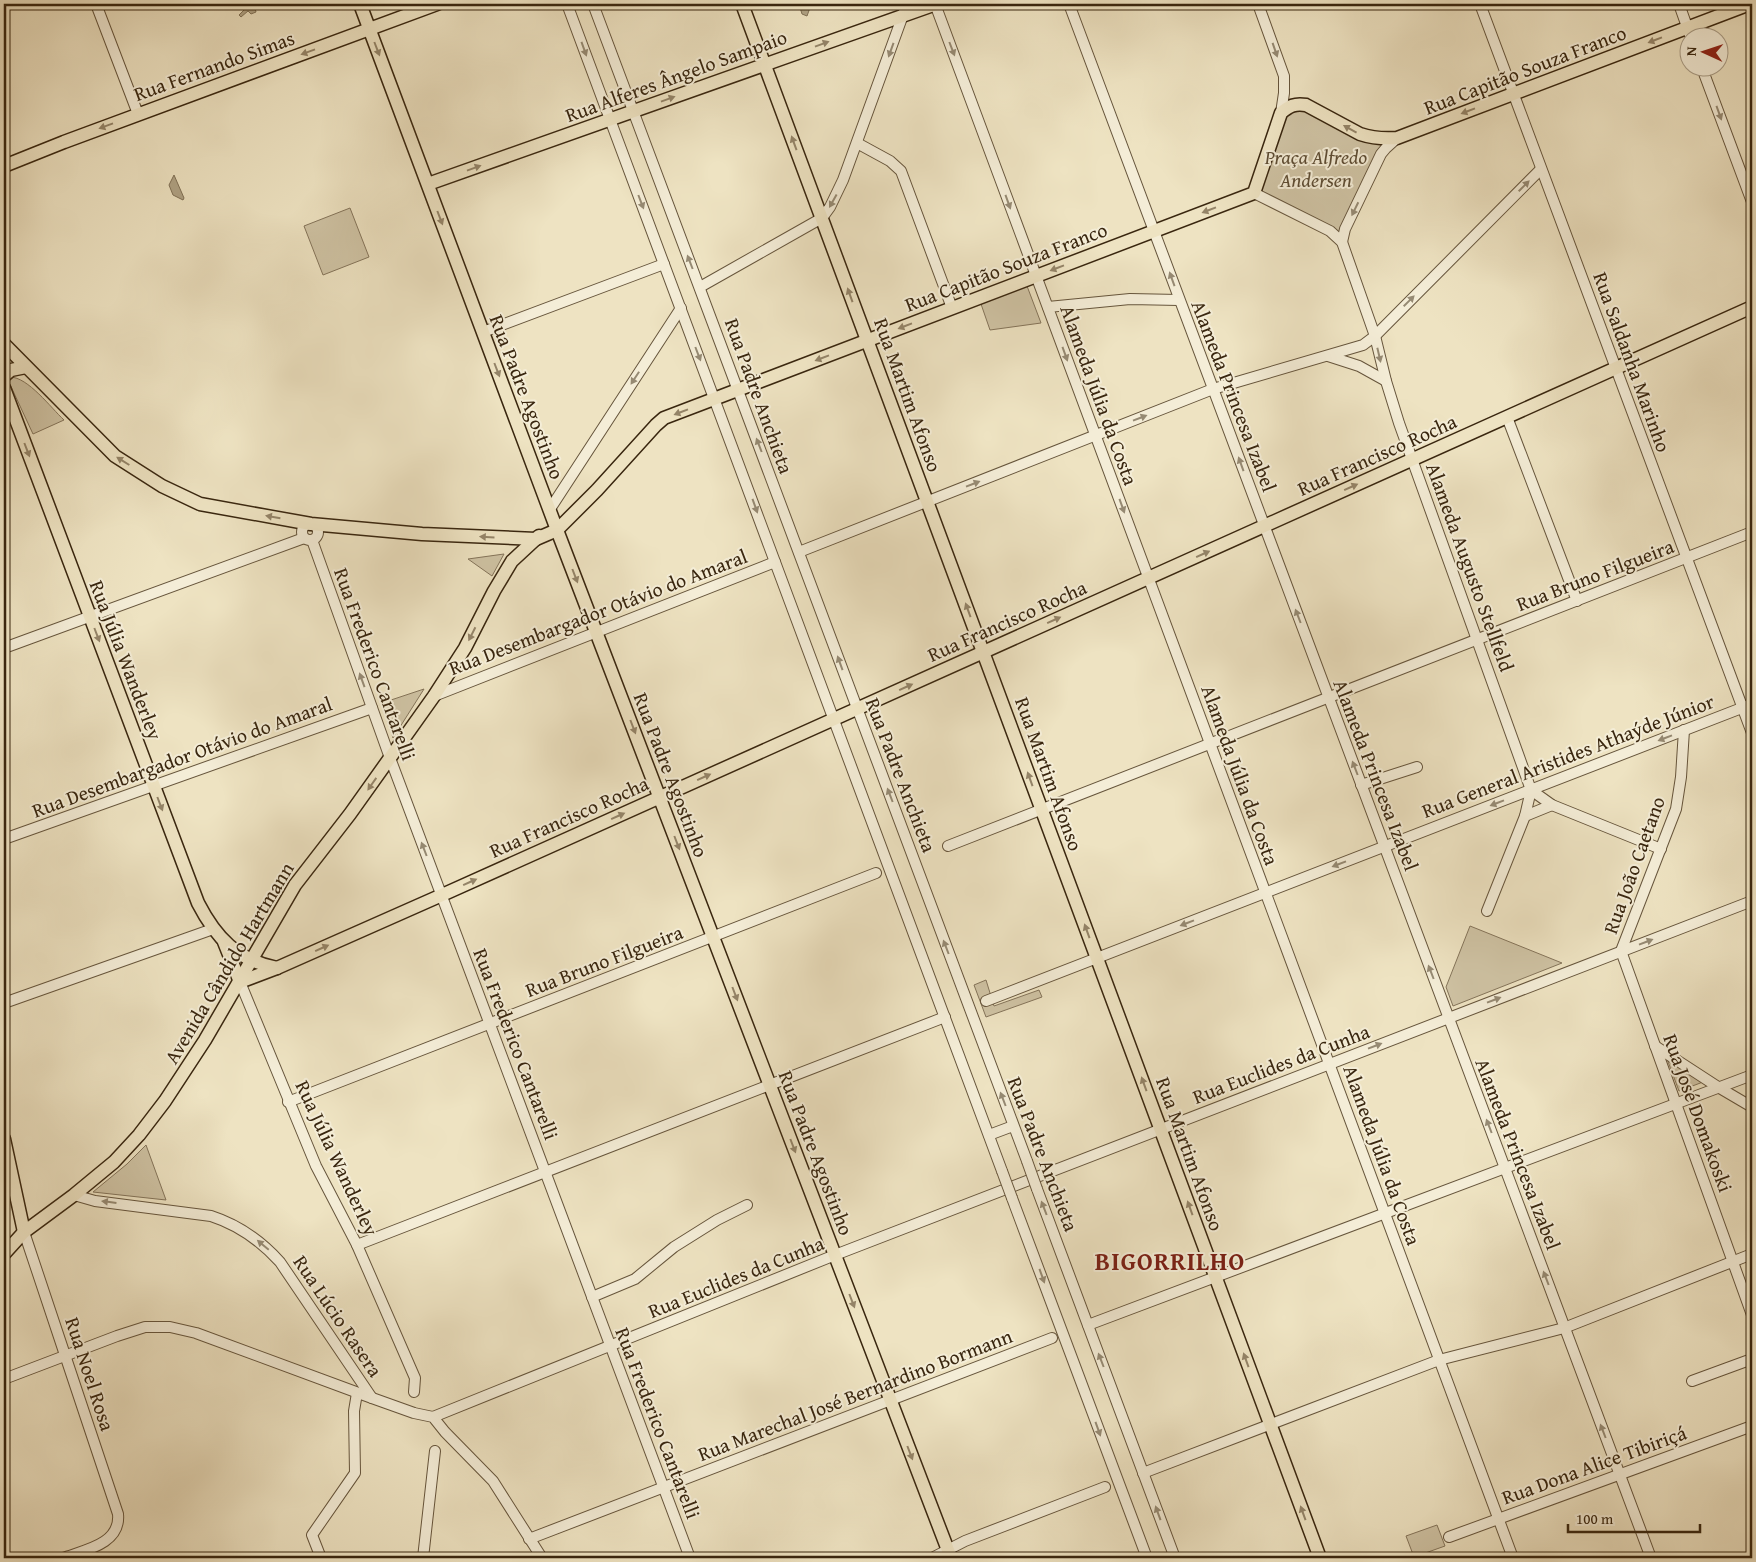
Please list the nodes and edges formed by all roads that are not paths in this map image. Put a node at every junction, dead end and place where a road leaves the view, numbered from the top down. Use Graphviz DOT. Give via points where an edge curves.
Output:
graph roads {
  1 [pos="96,4"];
  2 [pos="360,4"];
  3 [pos="437,4"];
  4 [pos="567,4"];
  5 [pos="593,4"];
  6 [pos="742,4"];
  7 [pos="935,4"];
  8 [pos="1069,4"];
  9 [pos="1258,4"];
  10 [pos="1480,4"];
  11 [pos="1678,4"];
  12 [pos="1750,4"];
  13 [pos="906,9"];
  14 [pos="1687,28"];
  15 [pos="1700,28"];
  16 [pos="370,29"];
  17 [pos="1678,37"];
  18 [pos="765,65"];
  19 [pos="1706,78"];
  20 [pos="1514,94"];
  21 [pos="634,111"];
  22 [pos="1281,113"];
  23 [pos="138,114"];
  24 [pos="610,120"];
  25 [pos="1397,138"];
  26 [pos="857,143"];
  27 [pos="4,166"];
  28 [pos="1542,169"];
  29 [pos="428,184"];
  30 [pos="1254,193"];
  31 [pos="1752,202"];
  32 [pos="822,218"];
  33 [pos="1154,231"];
  34 [pos="1342,242"];
  35 [pos="664,264"];
  36 [pos="1036,276"];
  37 [pos="700,287"];
  38 [pos="1179,300"];
  39 [pos="1048,307"];
  40 [pos="1752,307"];
  41 [pos="681,308"];
  42 [pos="952,308"];
  43 [pos="483,332"];
  44 [pos="1375,336"];
  45 [pos="867,341"];
  46 [pos="4,344"];
  47 [pos="1327,356"];
  48 [pos="26,367"];
  49 [pos="1616,368"];
  50 [pos="4,376"];
  51 [pos="1386,381"];
  52 [pos="4,388"];
  53 [pos="1213,389"];
  54 [pos="738,390"];
  55 [pos="715,399"];
  56 [pos="1507,417"];
  57 [pos="1096,435"];
  58 [pos="1412,460"];
  59 [pos="927,502"];
  60 [pos="550,509"];
  61 [pos="311,524"];
  62 [pos="1264,526"];
  63 [pos="557,530"];
  64 [pos="1752,532"];
  65 [pos="308,539"];
  66 [pos="536,539"];
  67 [pos="799,552"];
  68 [pos="1687,558"];
  69 [pos="775,562"];
  70 [pos="1148,578"];
  71 [pos="1577,601"];
  72 [pos="90,617"];
  73 [pos="596,632"];
  74 [pos="1477,640"];
  75 [pos="4,648"];
  76 [pos="983,652"];
  77 [pos="434,696"];
  78 [pos="1328,698"];
  79 [pos="1747,706"];
  80 [pos="372,708"];
  81 [pos="857,709"];
  82 [pos="834,719"];
  83 [pos="1684,730"];
  84 [pos="1752,733"];
  85 [pos="1210,744"];
  86 [pos="390,758"];
  87 [pos="1417,767"];
  88 [pos="1361,785"];
  89 [pos="153,786"];
  90 [pos="1530,790"];
  91 [pos="660,797"];
  92 [pos="1552,805"];
  93 [pos="1042,809"];
  94 [pos="1525,816"];
  95 [pos="4,839"];
  96 [pos="948,846"];
  97 [pos="1384,846"];
  98 [pos="1661,849"];
  99 [pos="876,874"];
  100 [pos="1266,892"];
  101 [pos="442,895"];
  102 [pos="1752,902"];
  103 [pos="1487,912"];
  104 [pos="213,929"];
  105 [pos="713,937"];
  106 [pos="223,940"];
  107 [pos="1621,951"];
  108 [pos="1097,958"];
  109 [pos="251,960"];
  110 [pos="277,968"];
  111 [pos="240,982"];
  112 [pos="986,1001"];
  113 [pos="4,1003"];
  114 [pos="945,1017"];
  115 [pos="1448,1018"];
  116 [pos="490,1024"];
  117 [pos="1655,1046"];
  118 [pos="1329,1064"];
  119 [pos="1752,1075"];
  120 [pos="770,1085"];
  121 [pos="1718,1087"];
  122 [pos="288,1102"];
  123 [pos="1676,1103"];
  124 [pos="1752,1107"];
  125 [pos="1013,1126"];
  126 [pos="1161,1129"];
  127 [pos="989,1135"];
  128 [pos="4,1139"];
  129 [pos="1504,1167"];
  130 [pos="545,1172"];
  131 [pos="74,1195"];
  132 [pos="747,1205"];
  133 [pos="1384,1213"];
  134 [pos="24,1232"];
  135 [pos="358,1246"];
  136 [pos="4,1254"];
  137 [pos="1752,1254"];
  138 [pos="835,1255"];
  139 [pos="1733,1261"];
  140 [pos="1215,1276"];
  141 [pos="592,1297"];
  142 [pos="1752,1315"];
  143 [pos="1088,1324"];
  144 [pos="1564,1328"];
  145 [pos="1052,1338"];
  146 [pos="611,1346"];
  147 [pos="65,1356"];
  148 [pos="1752,1359"];
  149 [pos="1439,1360"];
  150 [pos="4,1379"];
  151 [pos="1692,1381"];
  152 [pos="356,1392"];
  153 [pos="414,1392"];
  154 [pos="372,1398"];
  155 [pos="890,1400"];
  156 [pos="433,1418"];
  157 [pos="1270,1424"];
  158 [pos="1752,1426"];
  159 [pos="436,1451"];
  160 [pos="1143,1473"];
  161 [pos="1620,1474"];
  162 [pos="1105,1487"];
  163 [pos="664,1488"];
  164 [pos="1498,1518"];
  165 [pos="1448,1537"];
  166 [pos="529,1539"];
  167 [pos="949,1554"];
  168 [pos="424,1556"];
  169 [pos="63,1558"];
  170 [pos="321,1558"];
  171 [pos="542,1558"];
  172 [pos="690,1558"];
  173 [pos="932,1558"];
  174 [pos="1146,1558"];
  175 [pos="1175,1558"];
  176 [pos="1320,1558"];
  177 [pos="1513,1558"];
  178 [pos="1651,1558"];
  1 -- 23 [label="street"];
  2 -- 16 [label="main road, Rua Padre Agostinho"];
  3 -- 16 [label="main road, Rua Fernando Simas"];
  4 -- 24 [label="street, one-way"];
  5 -- 21 [label="street, Rua Padre Anchieta"];
  6 -- 18 [label="main road, Rua Martim Afonso"];
  7 -- 13 [label="main road, Rua Alferes Ângelo Sampaio"];
  7 -- 36 [label="street, Alameda Júlia da Costa, one-way"];
  8 -- 33 [label="street, Alameda Princesa Izabel"];
  9 -- 22 [label="street, one-way" via="1284,76"];
  10 -- 20 [label="street, Rua Saldanha Marinho"];
  11 -- 14 [label="street"];
  12 -- 15 [label="main road, Rua Capitão Souza Franco"];
  18 -- 13 [label="main road, Rua Alferes Ângelo Sampaio, one-way"];
  13 -- 26 [label="street, one-way"];
  16 -- 23 [label="main road, Rua Fernando Simas, one-way"];
  16 -- 29 [label="main road, Rua Padre Agostinho, one-way"];
  17 -- 20 [label="main road, Rua Capitão Souza Franco, one-way"];
  21 -- 18 [label="main road, Rua Alferes Ângelo Sampaio, one-way"];
  32 -- 18 [label="main road, Rua Martim Afonso, one-way"];
  19 -- 31 [label="street, one-way"];
  20 -- 25 [label="main road, Rua Capitão Souza Franco, one-way"];
  20 -- 28 [label="street, Rua Saldanha Marinho"];
  21 -- 24 [label="main road, Rua Alferes Ângelo Sampaio"];
  37 -- 21 [label="street, Rua Padre Anchieta, one-way"];
  25 -- 22 [label="main road, one-way" via="1360,134 1306,105 1294,105"];
  22 -- 30 [label="main road"];
  23 -- 27 [label="main road, Rua Fernando Simas, one-way"];
  29 -- 24 [label="main road, Rua Alferes Ângelo Sampaio, one-way"];
  24 -- 35 [label="street, one-way"];
  25 -- 34 [label="street, one-way" via="1381,154 1345,229"];
  26 -- 32 [label="street, one-way" via="836,195"];
  26 -- 42 [label="street" via="890,161 901,171"];
  44 -- 28 [label="street, one-way"];
  28 -- 49 [label="street, Rua Saldanha Marinho"];
  29 -- 43 [label="main road, Rua Padre Agostinho, one-way"];
  30 -- 33 [label="main road, Rua Capitão Souza Franco, one-way"];
  30 -- 34 [label="street" via="1330,231"];
  32 -- 37 [label="street"];
  45 -- 32 [label="main road, Rua Martim Afonso, one-way"];
  33 -- 36 [label="main road, Rua Capitão Souza Franco, one-way"];
  38 -- 33 [label="street, Alameda Princesa Izabel, one-way"];
  34 -- 44 [label="street, Alameda Augusto Stellfeld"];
  35 -- 41 [label="street"];
  35 -- 43 [label="street"];
  36 -- 39 [label="street, Alameda Júlia da Costa"];
  36 -- 42 [label="main road, Rua Capitão Souza Franco"];
  37 -- 54 [label="street, Rua Padre Anchieta"];
  38 -- 39 [label="street" via="1110,300"];
  38 -- 53 [label="street, Alameda Princesa Izabel"];
  39 -- 57 [label="street, Alameda Júlia da Costa, one-way"];
  40 -- 49 [label="main road, Rua Francisco Rocha"];
  41 -- 55 [label="street, one-way"];
  41 -- 60 [label="street, one-way"];
  42 -- 45 [label="main road, Rua Capitão Souza Franco, one-way"];
  43 -- 60 [label="main road, Rua Padre Agostinho, one-way"];
  44 -- 47 [label="street" via="1363,345"];
  44 -- 51 [label="street, Alameda Augusto Stellfeld, one-way"];
  45 -- 54 [label="main road, Rua Capitão Souza Franco, one-way"];
  45 -- 59 [label="main road, Rua Martim Afonso"];
  46 -- 48 [label="main road"];
  47 -- 51 [label="street" via="1359,366"];
  47 -- 53 [label="street"];
  48 -- 50 [label="main road" via="11,370"];
  61 -- 48 [label="main road, one-way" via="200,504 162,486 115,456"];
  49 -- 56 [label="main road, Rua Francisco Rocha"];
  49 -- 68 [label="street, Rua Saldanha Marinho"];
  51 -- 58 [label="street, Alameda Augusto Stellfeld"];
  52 -- 72 [label="main road, Rua Júlia Wanderley, one-way"];
  57 -- 53 [label="street, one-way"];
  62 -- 53 [label="street, Alameda Princesa Izabel, one-way"];
  54 -- 55 [label="main road, Rua Capitão Souza Franco"];
  67 -- 54 [label="street, Rua Padre Anchieta, one-way"];
  55 -- 63 [label="main road, Rua Capitão Souza Franco, one-way" via="658,423"];
  55 -- 69 [label="street, one-way"];
  56 -- 58 [label="main road, Rua Francisco Rocha"];
  56 -- 71 [label="street"];
  59 -- 57 [label="street, one-way"];
  57 -- 70 [label="street, Alameda Júlia da Costa, one-way"];
  62 -- 58 [label="main road, Rua Francisco Rocha, one-way"];
  58 -- 74 [label="street, Alameda Augusto Stellfeld"];
  59 -- 67 [label="street"];
  76 -- 59 [label="main road, Rua Martim Afonso, one-way"];
  60 -- 63 [label="main road, Rua Padre Agostinho"];
  60 -- 66 [label="main road" via="548,522"];
  61 -- 65 [label="street, Rua Frederico Cantarelli" via="316,526 317,537"];
  66 -- 61 [label="main road, one-way" via="422,534"];
  70 -- 62 [label="main road, Rua Francisco Rocha, one-way"];
  78 -- 62 [label="street, Alameda Princesa Izabel, one-way"];
  63 -- 66 [label="main road"];
  63 -- 73 [label="main road, Rua Padre Agostinho, one-way"];
  64 -- 68 [label="street, Rua Bruno Filgueira"];
  65 -- 72 [label="street"];
  80 -- 65 [label="street, Rua Frederico Cantarelli, one-way"];
  66 -- 77 [label="main road, Avenida Cândido Hartmann, one-way" via="521,551 504,574 465,648"];
  81 -- 67 [label="street, Rua Padre Anchieta, one-way"];
  68 -- 71 [label="street, Rua Bruno Filgueira"];
  68 -- 79 [label="street, Rua Saldanha Marinho"];
  69 -- 73 [label="street, Rua Desembargador Otávio do Amaral"];
  69 -- 82 [label="street"];
  76 -- 70 [label="main road, Rua Francisco Rocha, one-way"];
  70 -- 85 [label="street, Alameda Júlia da Costa"];
  71 -- 74 [label="street, Rua Bruno Filgueira"];
  72 -- 75 [label="street"];
  72 -- 89 [label="main road, Rua Júlia Wanderley, one-way"];
  73 -- 77 [label="street, Rua Desembargador Otávio do Amaral"];
  73 -- 91 [label="main road, Rua Padre Agostinho, one-way"];
  74 -- 78 [label="street, Rua Bruno Filgueira"];
  74 -- 90 [label="street, Alameda Augusto Stellfeld"];
  81 -- 76 [label="main road, Rua Francisco Rocha, one-way"];
  93 -- 76 [label="main road, Rua Martim Afonso, one-way"];
  77 -- 86 [label="main road, Avenida Cândido Hartmann"];
  78 -- 85 [label="street, Rua Bruno Filgueira"];
  88 -- 78 [label="street, Alameda Princesa Izabel, one-way"];
  79 -- 83 [label="street, Rua General Aristides Athaýde Júnior"];
  79 -- 84 [label="street, Rua Saldanha Marinho"];
  80 -- 86 [label="street, Rua Frederico Cantarelli"];
  80 -- 89 [label="street, Rua Desembargador Otávio do Amaral"];
  81 -- 82 [label="main road, Rua Francisco Rocha"];
  125 -- 81 [label="street, Rua Padre Anchieta, one-way"];
  91 -- 82 [label="main road, Rua Francisco Rocha, one-way"];
  82 -- 114 [label="street"];
  83 -- 90 [label="street, Rua General Aristides Athaýde Júnior, one-way"];
  83 -- 98 [label="street, Rua João Caetano" via="1679,792"];
  85 -- 93 [label="street, Rua Bruno Filgueira"];
  85 -- 100 [label="street, Alameda Júlia da Costa"];
  101 -- 86 [label="street, Rua Frederico Cantarelli, one-way"];
  86 -- 109 [label="main road, Avenida Cândido Hartmann, one-way" via="295,885"];
  87 -- 88 [label="street"];
  88 -- 97 [label="street, Alameda Princesa Izabel"];
  89 -- 95 [label="street, Rua Desembargador Otávio do Amaral"];
  89 -- 104 [label="main road, Rua Júlia Wanderley, one-way" via="190,886"];
  90 -- 92 [label="street"];
  90 -- 94 [label="street"];
  90 -- 97 [label="street, Rua General Aristides Athaýde Júnior, one-way"];
  101 -- 91 [label="main road, Rua Francisco Rocha, one-way"];
  91 -- 105 [label="main road, Rua Padre Agostinho, one-way"];
  92 -- 94 [label="street"];
  92 -- 98 [label="street"];
  93 -- 96 [label="street, Rua Bruno Filgueira"];
  108 -- 93 [label="main road, Rua Martim Afonso, one-way"];
  94 -- 103 [label="street"];
  97 -- 100 [label="street, Rua General Aristides Athaýde Júnior, one-way"];
  115 -- 97 [label="street, Alameda Princesa Izabel, one-way"];
  98 -- 107 [label="street, Rua João Caetano"];
  99 -- 105 [label="street, Rua Bruno Filgueira"];
  100 -- 108 [label="street, Rua General Aristides Athaýde Júnior, one-way"];
  100 -- 118 [label="street, Alameda Júlia da Costa"];
  110 -- 101 [label="main road, Rua Francisco Rocha, one-way"];
  101 -- 116 [label="street, Rua Frederico Cantarelli"];
  107 -- 102 [label="street, Rua Euclides da Cunha, one-way"];
  104 -- 106 [label="main road, Rua Júlia Wanderley"];
  104 -- 113 [label="street"];
  105 -- 116 [label="street, Rua Bruno Filgueira"];
  105 -- 120 [label="main road, Rua Padre Agostinho, one-way"];
  106 -- 109 [label="main road, Rua Júlia Wanderley"];
  106 -- 111 [label="main road, Rua Júlia Wanderley"];
  115 -- 107 [label="street, Rua Euclides da Cunha, one-way"];
  107 -- 117 [label="street, Rua José Domakoski"];
  108 -- 112 [label="street, Rua General Aristides Athaýde Júnior"];
  126 -- 108 [label="main road, Rua Martim Afonso, one-way"];
  109 -- 110 [label="main road"];
  109 -- 111 [label="main road, Avenida Cândido Hartmann"];
  110 -- 111 [label="main road, Rua Francisco Rocha"];
  111 -- 122 [label="street, Rua Júlia Wanderley"];
  111 -- 131 [label="main road, Avenida Cândido Hartmann" via="190,1065 151,1120 114,1162"];
  114 -- 120 [label="street"];
  114 -- 127 [label="street"];
  118 -- 115 [label="street, Rua Euclides da Cunha, one-way"];
  129 -- 115 [label="street, Alameda Princesa Izabel, one-way"];
  116 -- 122 [label="street, Rua Bruno Filgueira"];
  116 -- 130 [label="street, Rua Frederico Cantarelli"];
  117 -- 121 [label="street"];
  117 -- 123 [label="street, Rua José Domakoski"];
  118 -- 126 [label="street, Rua Euclides da Cunha"];
  118 -- 133 [label="street, Alameda Júlia da Costa"];
  119 -- 121 [label="street"];
  120 -- 130 [label="street"];
  120 -- 138 [label="main road, Rua Padre Agostinho, one-way"];
  121 -- 123 [label="street"];
  121 -- 124 [label="street"];
  122 -- 135 [label="street, Rua Júlia Wanderley" via="316,1166"];
  123 -- 129 [label="street"];
  123 -- 139 [label="street, Rua José Domakoski"];
  125 -- 127 [label="street"];
  143 -- 125 [label="street, Rua Padre Anchieta, one-way, bridge"];
  126 -- 138 [label="street, Rua Euclides da Cunha"];
  140 -- 126 [label="main road, Rua Martim Afonso, one-way"];
  127 -- 174 [label="street, one-way, bridge"];
  128 -- 134 [label="main road"];
  129 -- 133 [label="street"];
  144 -- 129 [label="street, Alameda Princesa Izabel, one-way"];
  130 -- 135 [label="street"];
  130 -- 141 [label="street, Rua Frederico Cantarelli"];
  131 -- 134 [label="main road, Avenida Cândido Hartmann"];
  154 -- 131 [label="street, Rua Lúcio Rasera, one-way" via="286,1269 251,1235 223,1220 205,1215 95,1201"];
  132 -- 141 [label="street" via="674,1247 635,1279"];
  133 -- 140 [label="street"];
  133 -- 149 [label="street, Alameda Júlia da Costa"];
  134 -- 136 [label="main road, Avenida Cândido Hartmann"];
  134 -- 147 [label="street, Rua Noel Rosa"];
  135 -- 153 [label="street, Rua Júlia Wanderley" via="415,1378"];
  137 -- 139 [label="street"];
  138 -- 146 [label="street, Rua Euclides da Cunha"];
  138 -- 155 [label="main road, Rua Padre Agostinho, one-way"];
  139 -- 142 [label="street, Rua José Domakoski"];
  139 -- 144 [label="street"];
  140 -- 143 [label="street"];
  157 -- 140 [label="main road, Rua Martim Afonso, one-way"];
  141 -- 146 [label="street, Rua Frederico Cantarelli"];
  160 -- 143 [label="street, Rua Padre Anchieta, one-way"];
  144 -- 149 [label="street"];
  161 -- 144 [label="street, Alameda Princesa Izabel, one-way"];
  145 -- 155 [label="street, Rua Marechal José Bernardino Bormann"];
  146 -- 156 [label="street, Rua Euclides da Cunha"];
  146 -- 163 [label="street, Rua Frederico Cantarelli"];
  147 -- 150 [label="street"];
  147 -- 152 [label="street" via="130,1331 170,1327 196,1333"];
  147 -- 169 [label="street, Rua Noel Rosa" via="118,1514 118,1527 103,1542"];
  148 -- 151 [label="street"];
  149 -- 157 [label="street"];
  149 -- 164 [label="street, Alameda Júlia da Costa"];
  152 -- 154 [label="street"];
  152 -- 170 [label="street" via="355,1473 312,1535"];
  154 -- 156 [label="street, Rua Lúcio Rasera"];
  155 -- 163 [label="street, Rua Marechal José Bernardino Bormann"];
  155 -- 167 [label="main road, Rua Padre Agostinho, one-way"];
  156 -- 166 [label="street" via="493,1481"];
  157 -- 160 [label="street"];
  176 -- 157 [label="main road, Rua Martim Afonso, one-way"];
  158 -- 161 [label="street, Rua Dona Alice Tibiriçá"];
  159 -- 168 [label="street"];
  175 -- 160 [label="street, Rua Padre Anchieta, one-way"];
  161 -- 164 [label="street, Rua Dona Alice Tibiriçá"];
  161 -- 178 [label="street, Alameda Princesa Izabel"];
  162 -- 167 [label="street" via="965,1541"];
  163 -- 166 [label="street, Rua Marechal José Bernardino Bormann"];
  163 -- 172 [label="street, Rua Frederico Cantarelli"];
  164 -- 165 [label="street, Rua Dona Alice Tibiriçá"];
  164 -- 177 [label="street, Alameda Júlia da Costa"];
  166 -- 171 [label="street"];
  167 -- 173 [label="street"];
}
